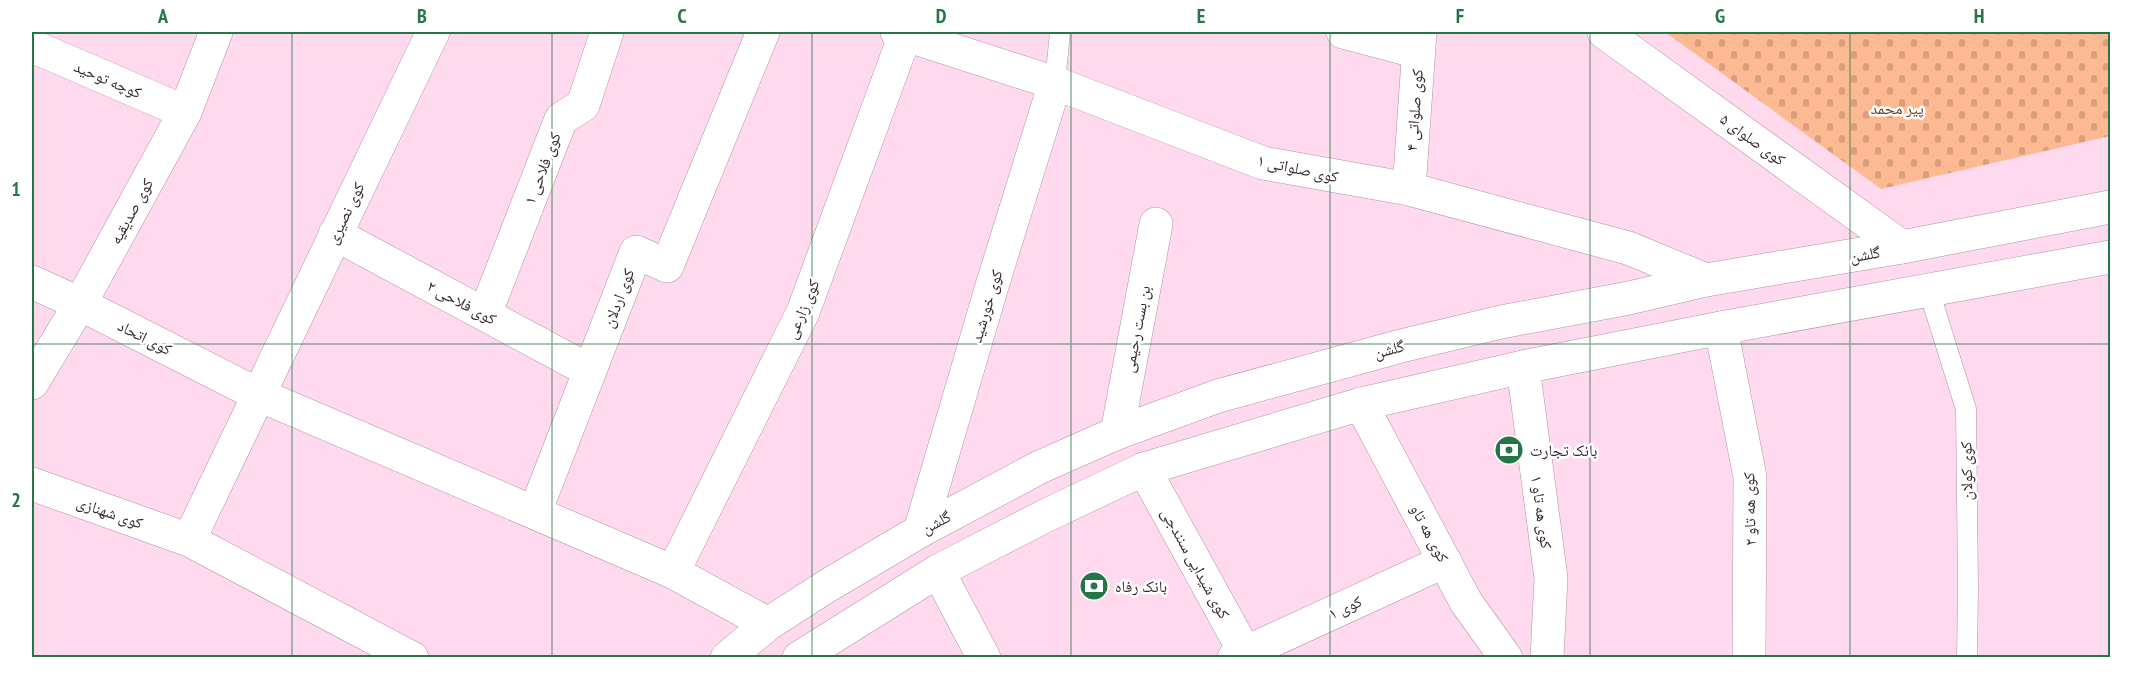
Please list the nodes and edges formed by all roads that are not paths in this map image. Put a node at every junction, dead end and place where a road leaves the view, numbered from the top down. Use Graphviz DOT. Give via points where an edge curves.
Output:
graph roads {
  1 [pos="216,32"];
  2 [pos="433,32"];
  3 [pos="607,32"];
  4 [pos="763,32"];
  5 [pos="1060,32"];
  6 [pos="1343,32"];
  7 [pos="1604,32"];
  8 [pos="901,33"];
  9 [pos="1419,41"];
  10 [pos="32,46"];
  11 [pos="1056,83"];
  12 [pos="185,112"];
  13 [pos="1409,189"];
  14 [pos="2110,207"];
  15 [pos="1156,224"];
  16 [pos="335,234"];
  17 [pos="1902,247"];
  18 [pos="2110,257"];
  19 [pos="1706,280"];
  20 [pos="32,282"];
  21 [pos="1929,291"];
  22 [pos="80,304"];
  23 [pos="484,314"];
  24 [pos="1722,328"];
  25 [pos="1523,367"];
  26 [pos="590,371"];
  27 [pos="32,383"];
  28 [pos="257,394"];
  29 [pos="1361,404"];
  30 [pos="1117,433"];
  31 [pos="1144,469"];
  32 [pos="32,484"];
  33 [pos="535,512"];
  34 [pos="920,531"];
  35 [pos="189,540"];
  36 [pos="1444,561"];
  37 [pos="938,571"];
  38 [pos="673,572"];
  39 [pos="768,624"];
  40 [pos="808,655"];
  41 [pos="1243,656"];
  42 [pos="412,657"];
  43 [pos="727,657"];
  44 [pos="984,657"];
  45 [pos="1506,657"];
  46 [pos="1546,657"];
  47 [pos="1749,657"];
  48 [pos="1967,657"];
  1 -- 12 [label="street, کوی صدیقیه"];
  2 -- 16 [label="street, کوی نصیری"];
  3 -- 23 [label="street, کوی فلاحی ۱" via="583,105 561,119"];
  4 -- 26 [label="street, کوی اردلان" via="667,266 636,252"];
  5 -- 11 [label="lane"];
  6 -- 9 [label="street"];
  7 -- 17 [label="street, کوی صلوای ۵"];
  8 -- 11 [label="street, کوی صلواتی ۱"];
  8 -- 38 [label="street, کوی زارعی" via="803,312"];
  9 -- 13 [label="street, کوی صلواتی ۴"];
  10 -- 12 [label="street, کوچه توحید"];
  11 -- 13 [label="street, کوی صلواتی ۱" via="1263,163"];
  11 -- 34 [label="street, کوی خورشید"];
  12 -- 22 [label="street, کوی صدیقیه"];
  13 -- 19 [label="street, کوی صلواتی ۱" via="1628,248"];
  14 -- 17 [label="street, گلشن"];
  15 -- 30 [label="street, بن بست رحیمی"];
  16 -- 23 [label="street, کوی فلاحی ۲"];
  16 -- 28 [label="street, کوی نصیری"];
  17 -- 19 [label="street, گلشن"];
  18 -- 21 [label="street"];
  19 -- 30 [label="street, گلشن" via="1401,346 1218,396"];
  20 -- 22 [label="street, کوی اتحاد"];
  21 -- 24 [label="street"];
  21 -- 48 [label="lane, کوی کولان" via="1965,409"];
  22 -- 27 [label="street, کوی صدیقیه"];
  22 -- 28 [label="street, کوی اتحاد"];
  23 -- 26 [label="street, کوی فلاحی ۲"];
  24 -- 25 [label="street"];
  24 -- 47 [label="street, کوی هه تاو ۲" via="1750,477"];
  25 -- 29 [label="street"];
  25 -- 46 [label="street, کوی هه تاو ۱" via="1551,578"];
  26 -- 33 [label="street, کوی اردلان"];
  28 -- 33 [label="street, کوی اتحاد"];
  28 -- 35 [label="street, کوی نصیری"];
  29 -- 31 [label="street"];
  29 -- 36 [label="street, کوی هه تاو"];
  30 -- 34 [label="street, گلشن" via="1040,467"];
  31 -- 37 [label="street"];
  31 -- 41 [label="street, کوی شیدایی سنندجی"];
  32 -- 35 [label="street, کوی شهنازی"];
  33 -- 38 [label="street, کوی اتحاد"];
  34 -- 39 [label="street, گلشن"];
  35 -- 42 [label="street, کوی شهنازی"];
  36 -- 41 [label="street, کوی ۱"];
  36 -- 45 [label="street, کوی هه تاو" via="1466,602"];
  37 -- 40 [label="street"];
  37 -- 44 [label="street"];
  38 -- 39 [label="street, کوی اتحاد"];
  39 -- 43 [label="street, گلشن"];
}
